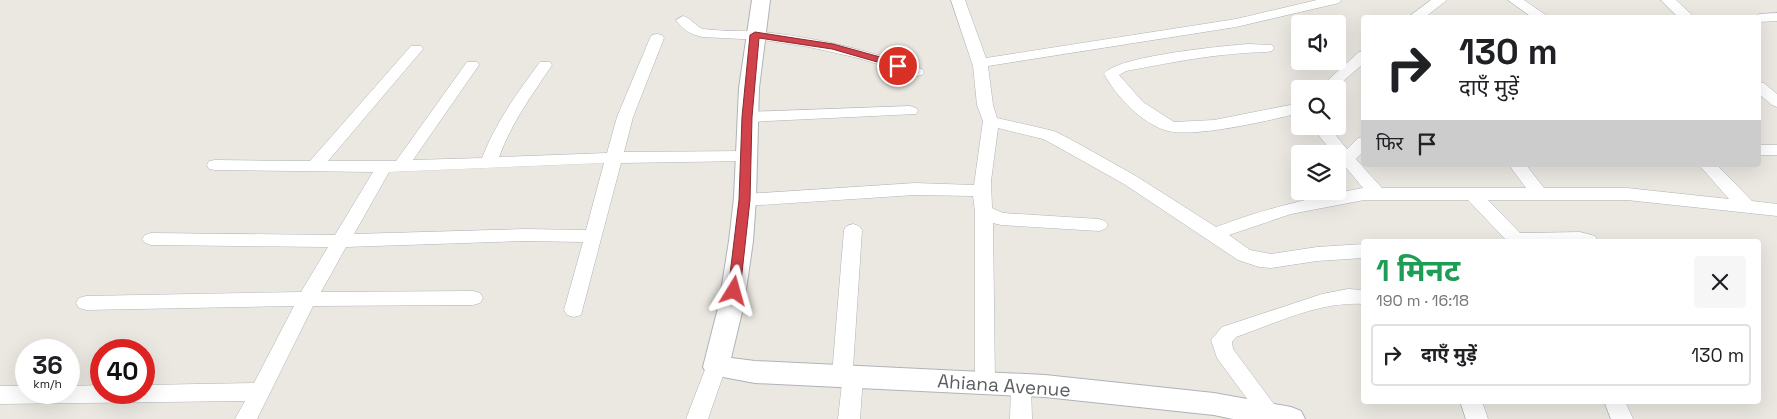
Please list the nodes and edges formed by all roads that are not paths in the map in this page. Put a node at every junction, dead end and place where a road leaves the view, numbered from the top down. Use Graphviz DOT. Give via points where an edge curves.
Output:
graph roads {
  1 [pos="761,0"];
  2 [pos="958,0"];
  3 [pos="1334,0"];
  4 [pos="1440,0"];
  5 [pos="1515,0"];
  6 [pos="1668,0"];
  7 [pos="1418,15"];
  8 [pos="1538,15"];
  9 [pos="1685,15"];
  10 [pos="1777,17"];
  11 [pos="1761,18"];
  12 [pos="684,20"];
  13 [pos="755,35"];
  14 [pos="657,38"];
  15 [pos="1095,46"];
  16 [pos="1268,48"];
  17 [pos="416,49"];
  18 [pos="1361,58"];
  19 [pos="979,63"];
  20 [pos="472,65"];
  21 [pos="545,65"];
  22 [pos="1114,71"];
  23 [pos="917,72"];
  24 [pos="1335,80"];
  25 [pos="1761,88"];
  26 [pos="1777,102"];
  27 [pos="1291,110"];
  28 [pos="910,111"];
  29 [pos="747,117"];
  30 [pos="991,121"];
  31 [pos="1327,135"];
  32 [pos="1361,145"];
  33 [pos="1761,150"];
  34 [pos="1777,150"];
  35 [pos="747,156"];
  36 [pos="614,158"];
  37 [pos="1347,158"];
  38 [pos="489,162"];
  39 [pos="216,165"];
  40 [pos="315,166"];
  41 [pos="393,166"];
  42 [pos="1519,167"];
  43 [pos="1709,167"];
  44 [pos="983,191"];
  45 [pos="1376,194"];
  46 [pos="1473,194"];
  47 [pos="1539,194"];
  48 [pos="745,200"];
  49 [pos="1747,207"];
  50 [pos="1777,210"];
  51 [pos="984,212"];
  52 [pos="1099,225"];
  53 [pos="853,230"];
  54 [pos="1214,234"];
  55 [pos="594,236"];
  56 [pos="151,239"];
  57 [pos="1515,239"];
  58 [pos="1548,239"];
  59 [pos="1583,239"];
  60 [pos="340,241"];
  61 [pos="1361,251"];
  62 [pos="1361,296"];
  63 [pos="473,298"];
  64 [pos="307,299"];
  65 [pos="86,303"];
  66 [pos="574,310"];
  67 [pos="716,367"];
  68 [pos="848,376"];
  69 [pos="985,383"];
  70 [pos="1021,385"];
  71 [pos="260,392"];
  72 [pos="0,395"];
  73 [pos="1473,404"];
  74 [pos="1615,404"];
  75 [pos="1268,416"];
  76 [pos="246,419"];
  77 [pos="696,419"];
  78 [pos="849,419"];
  79 [pos="1021,419"];
  80 [pos="1477,419"];
  81 [pos="1622,419"];
  1 -- 13 [label="street"];
  2 -- 19 [label="street"];
  3 -- 15 [label="street" via="1236,23"];
  4 -- 7 [label="street"];
  5 -- 8 [label="street"];
  6 -- 9 [label="street"];
  10 -- 11 [label="street"];
  12 -- 13 [label="street" via="689,28 703,33"];
  13 -- 23 [label="street" via="833,46"];
  13 -- 29 [label="street"];
  14 -- 36 [label="street" via="625,117"];
  15 -- 19 [label="street"];
  15 -- 22 [label="street"];
  16 -- 22 [label="street" via="1226,49"];
  17 -- 40 [label="street"];
  18 -- 24 [label="street"];
  19 -- 30 [label="street"];
  20 -- 41 [label="street"];
  21 -- 38 [label="street" via="512,111"];
  22 -- 27 [label="street" via="1111,74 1114,80 1130,98 1173,127 1186,128"];
  25 -- 26 [label="street"];
  28 -- 29 [label="street"];
  29 -- 35 [label="street"];
  30 -- 44 [label="street"];
  30 -- 54 [label="street" via="1042,133 1064,143 1130,180"];
  31 -- 37 [label="street"];
  32 -- 37 [label="street"];
  33 -- 34 [label="street"];
  35 -- 36 [label="street"];
  35 -- 48 [label="street"];
  36 -- 38 [label="street"];
  36 -- 55 [label="street"];
  37 -- 45 [label="street"];
  38 -- 41 [label="street"];
  39 -- 40 [label="street"];
  40 -- 41 [label="street"];
  41 -- 60 [label="street"];
  42 -- 47 [label="street"];
  43 -- 49 [label="street"];
  44 -- 48 [label="street" via="907,190"];
  44 -- 51 [label="street"];
  45 -- 46 [label="street"];
  45 -- 54 [label="street" via="1291,208"];
  46 -- 47 [label="street"];
  46 -- 57 [label="street"];
  47 -- 49 [label="street" via="1627,194"];
  48 -- 67 [label="street" via="729,320"];
  49 -- 50 [label="street"];
  51 -- 52 [label="street" via="1001,219"];
  51 -- 69 [label="street"];
  53 -- 68 [label="street"];
  54 -- 61 [label="street" via="1244,255 1259,260"];
  55 -- 60 [label="street"];
  55 -- 66 [label="street"];
  56 -- 60 [label="street"];
  58 -- 59 [label="street"];
  60 -- 64 [label="street"];
  62 -- 75 [label="street" via="1322,300 1229,332 1221,340 1224,352"];
  63 -- 64 [label="street"];
  64 -- 65 [label="street"];
  64 -- 71 [label="street"];
  67 -- 68 [label="street, Ahiana Avenue"];
  67 -- 77 [label="street"];
  68 -- 69 [label="street, Ahiana Avenue"];
  68 -- 78 [label="street"];
  69 -- 70 [label="street, Ahiana Avenue"];
  70 -- 75 [label="street, Ahiana Avenue" via="1214,404"];
  70 -- 79 [label="street"];
  71 -- 72 [label="street"];
  71 -- 76 [label="street"];
  73 -- 80 [label="street"];
  74 -- 81 [label="street"];
}
